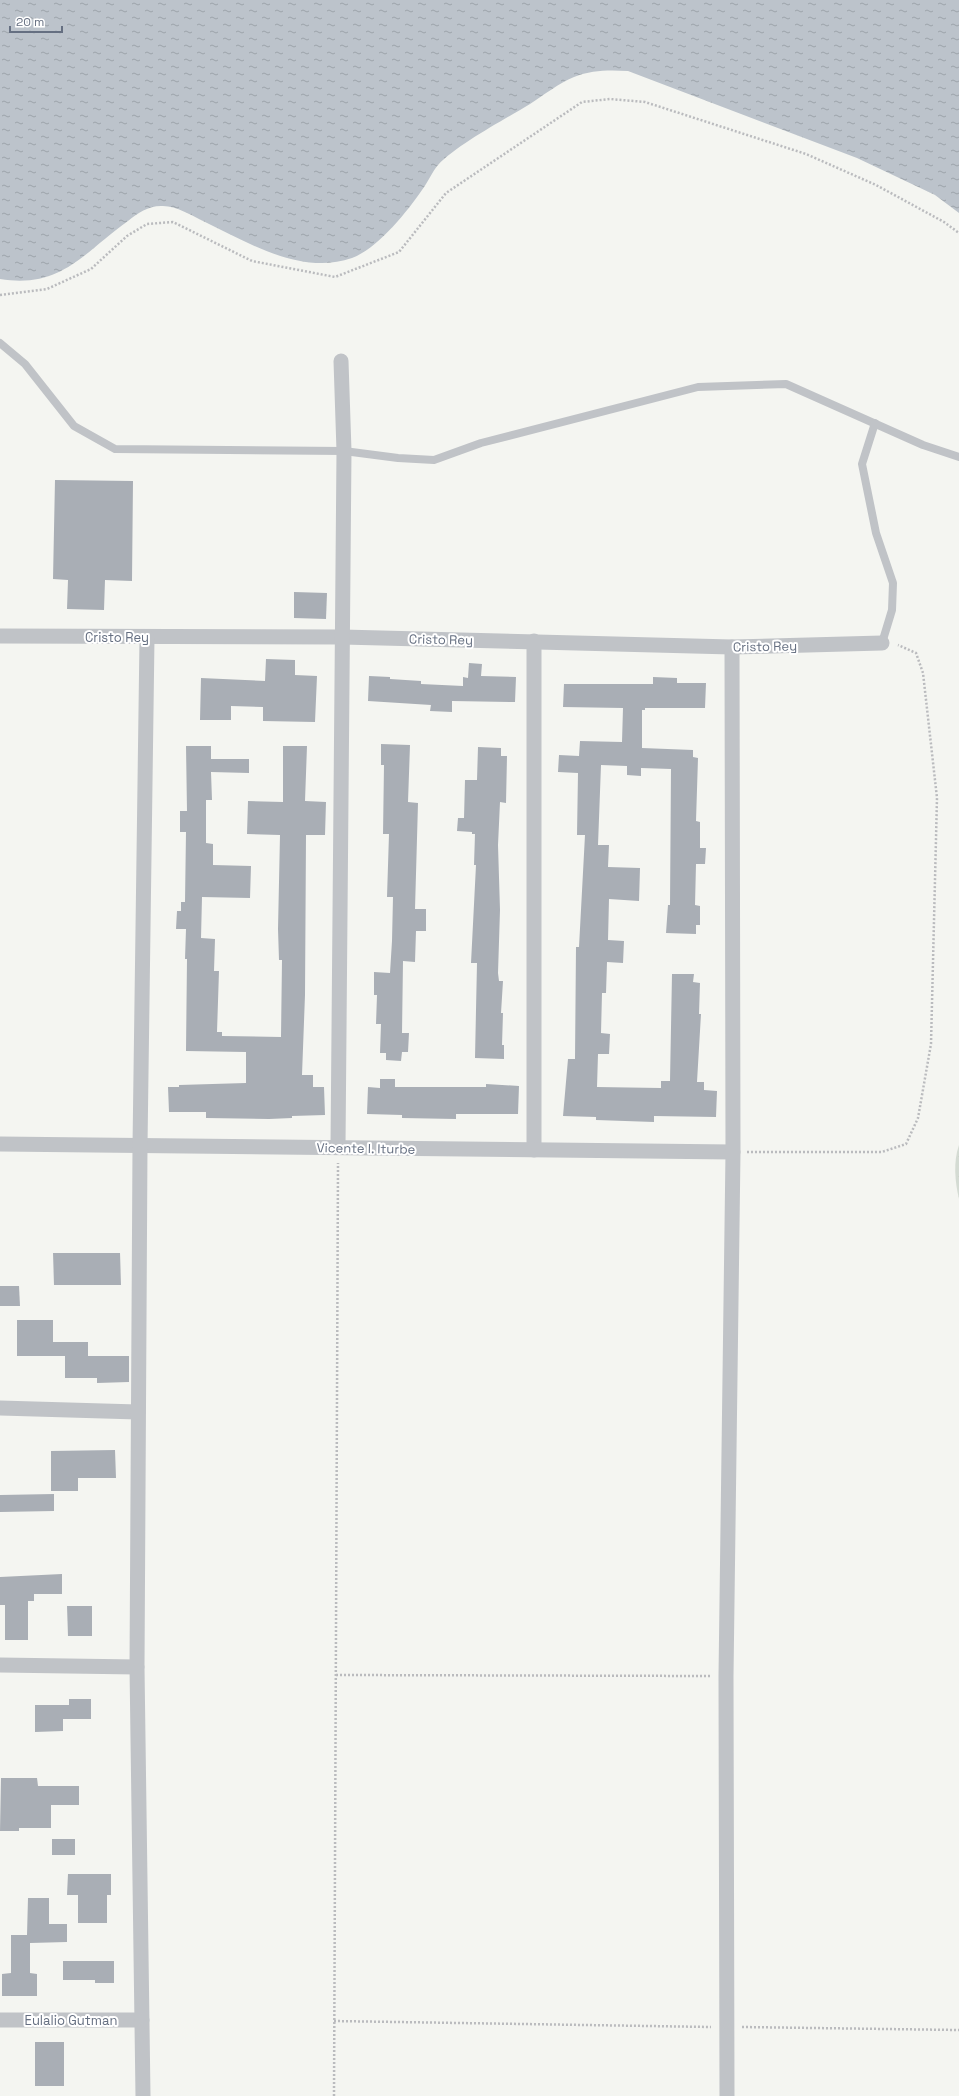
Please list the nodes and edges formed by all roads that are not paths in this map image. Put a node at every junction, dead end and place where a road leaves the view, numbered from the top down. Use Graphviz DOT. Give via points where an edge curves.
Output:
graph roads {
  1 [pos="0,343"];
  2 [pos="341,361"];
  3 [pos="875,424"];
  4 [pos="344,451"];
  5 [pos="959,457"];
  6 [pos="0,636"];
  7 [pos="342,637"];
  8 [pos="147,638"];
  9 [pos="534,642"];
  10 [pos="882,643"];
  11 [pos="732,647"];
  12 [pos="0,1144"];
  13 [pos="140,1146"];
  14 [pos="338,1147"];
  15 [pos="534,1150"];
  16 [pos="733,1152"];
  17 [pos="0,1408"];
  18 [pos="138,1412"];
  19 [pos="0,1665"];
  20 [pos="137,1667"];
  21 [pos="0,2020"];
  22 [pos="142,2020"];
  23 [pos="143,2096"];
  24 [pos="727,2096"];
  1 -- 4 [label="lane" via="25,364 74,426 115,449"];
  2 -- 4 [label="street"];
  3 -- 4 [label="lane" via="786,384 698,387 481,443 434,460"];
  3 -- 5 [label="lane"];
  3 -- 10 [label="lane" via="862,464 876,533 893,583 892,610"];
  4 -- 7 [label="street"];
  6 -- 8 [label="street, Cristo Rey"];
  7 -- 8 [label="street, Cristo Rey"];
  7 -- 9 [label="street, Cristo Rey"];
  7 -- 14 [label="street"];
  8 -- 13 [label="street"];
  9 -- 11 [label="street, Cristo Rey"];
  9 -- 15 [label="street"];
  10 -- 11 [label="street, Cristo Rey"];
  11 -- 16 [label="street"];
  12 -- 13 [label="street, Vicente I. Iturbe"];
  13 -- 14 [label="street, Vicente I. Iturbe"];
  13 -- 18 [label="street"];
  14 -- 15 [label="street, Vicente I. Iturbe"];
  15 -- 16 [label="street, Vicente I. Iturbe"];
  16 -- 24 [label="street" via="726,1676"];
  17 -- 18 [label="street"];
  18 -- 20 [label="street"];
  19 -- 20 [label="street"];
  20 -- 22 [label="street"];
  21 -- 22 [label="street, Eulalio Gutman"];
  22 -- 23 [label="street"];
}
